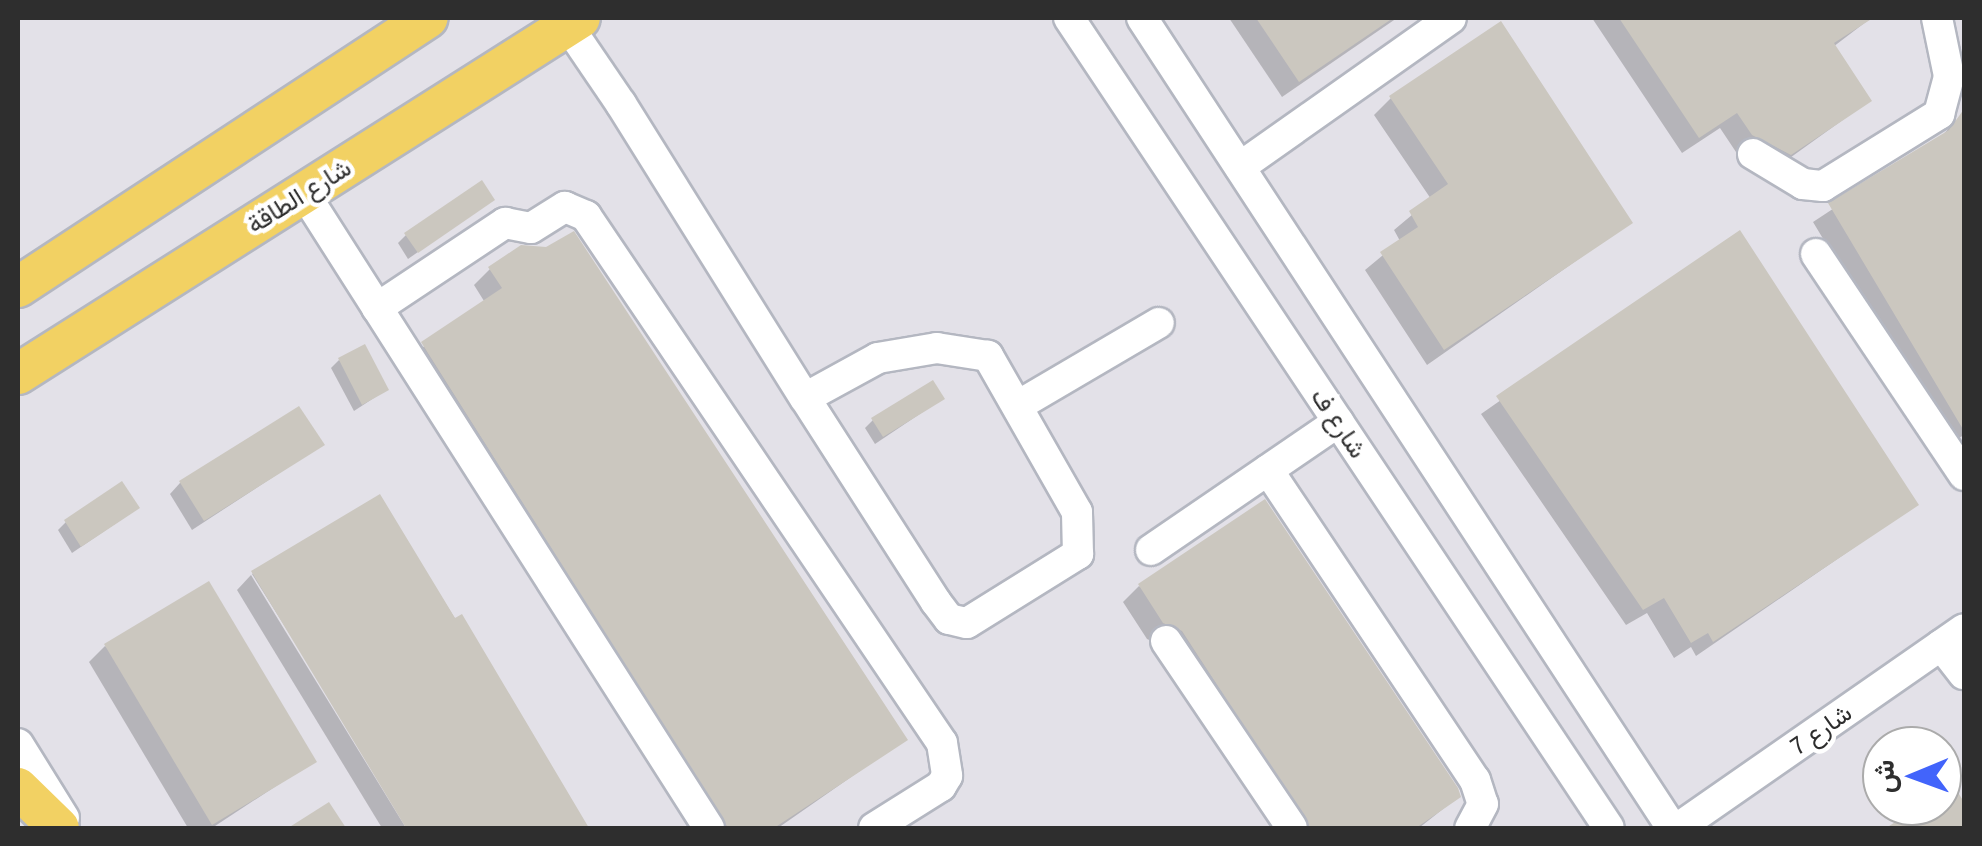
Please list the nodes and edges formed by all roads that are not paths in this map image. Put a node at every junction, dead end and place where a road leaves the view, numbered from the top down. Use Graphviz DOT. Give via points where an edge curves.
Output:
graph roads {
  1 [pos="427,18"];
  2 [pos="1069,18"];
  3 [pos="1142,18"];
  4 [pos="1452,18"];
  5 [pos="1937,18"];
  6 [pos="574,22"];
  7 [pos="1753,154"];
  8 [pos="1240,167"];
  9 [pos="304,193"];
  10 [pos="96,233"];
  11 [pos="1816,254"];
  12 [pos="18,287"];
  13 [pos="18,307"];
  14 [pos="377,308"];
  15 [pos="1159,323"];
  16 [pos="18,374"];
  17 [pos="805,398"];
  18 [pos="1019,405"];
  19 [pos="1338,422"];
  20 [pos="1268,470"];
  21 [pos="1964,475"];
  22 [pos="1151,550"];
  23 [pos="1953,638"];
  24 [pos="1166,640"];
  25 [pos="1964,674"];
  26 [pos="18,744"];
  27 [pos="18,788"];
  28 [pos="58,828"];
  29 [pos="71,828"];
  30 [pos="709,828"];
  31 [pos="874,828"];
  32 [pos="1292,828"];
  33 [pos="1470,828"];
  34 [pos="1610,828"];
  35 [pos="1675,828"];
  1 -- 10 [label="main road"];
  2 -- 19 [label="street, شارع ف"];
  3 -- 8 [label="street"];
  4 -- 8 [label="street"];
  5 -- 7 [label="street" via="1949,76 1939,114 1824,186 1803,184"];
  6 -- 9 [label="main road, شارع الطاقة"];
  6 -- 17 [label="street"];
  8 -- 35 [label="street"];
  9 -- 14 [label="street"];
  9 -- 16 [label="main road, شارع الطاقة"];
  10 -- 12 [label="main road"];
  10 -- 13 [label="main road"];
  11 -- 21 [label="street"];
  14 -- 30 [label="street"];
  14 -- 31 [label="street" via="505,223 531,228 565,207 586,216 942,743 947,776 941,786"];
  15 -- 18 [label="street"];
  17 -- 18 [label="street" via="878,358 968,348 988,356"];
  17 -- 18 [label="street" via="936,602 950,619 967,623 1078,554 1077,512"];
  19 -- 20 [label="street"];
  19 -- 34 [label="street, شارع ف"];
  20 -- 22 [label="street"];
  20 -- 33 [label="street" via="1475,780 1483,804"];
  23 -- 25 [label="street"];
  23 -- 35 [label="street, شارع 7"];
  24 -- 32 [label="street"];
  26 -- 29 [label="street"];
  27 -- 28 [label="main road"];
}
